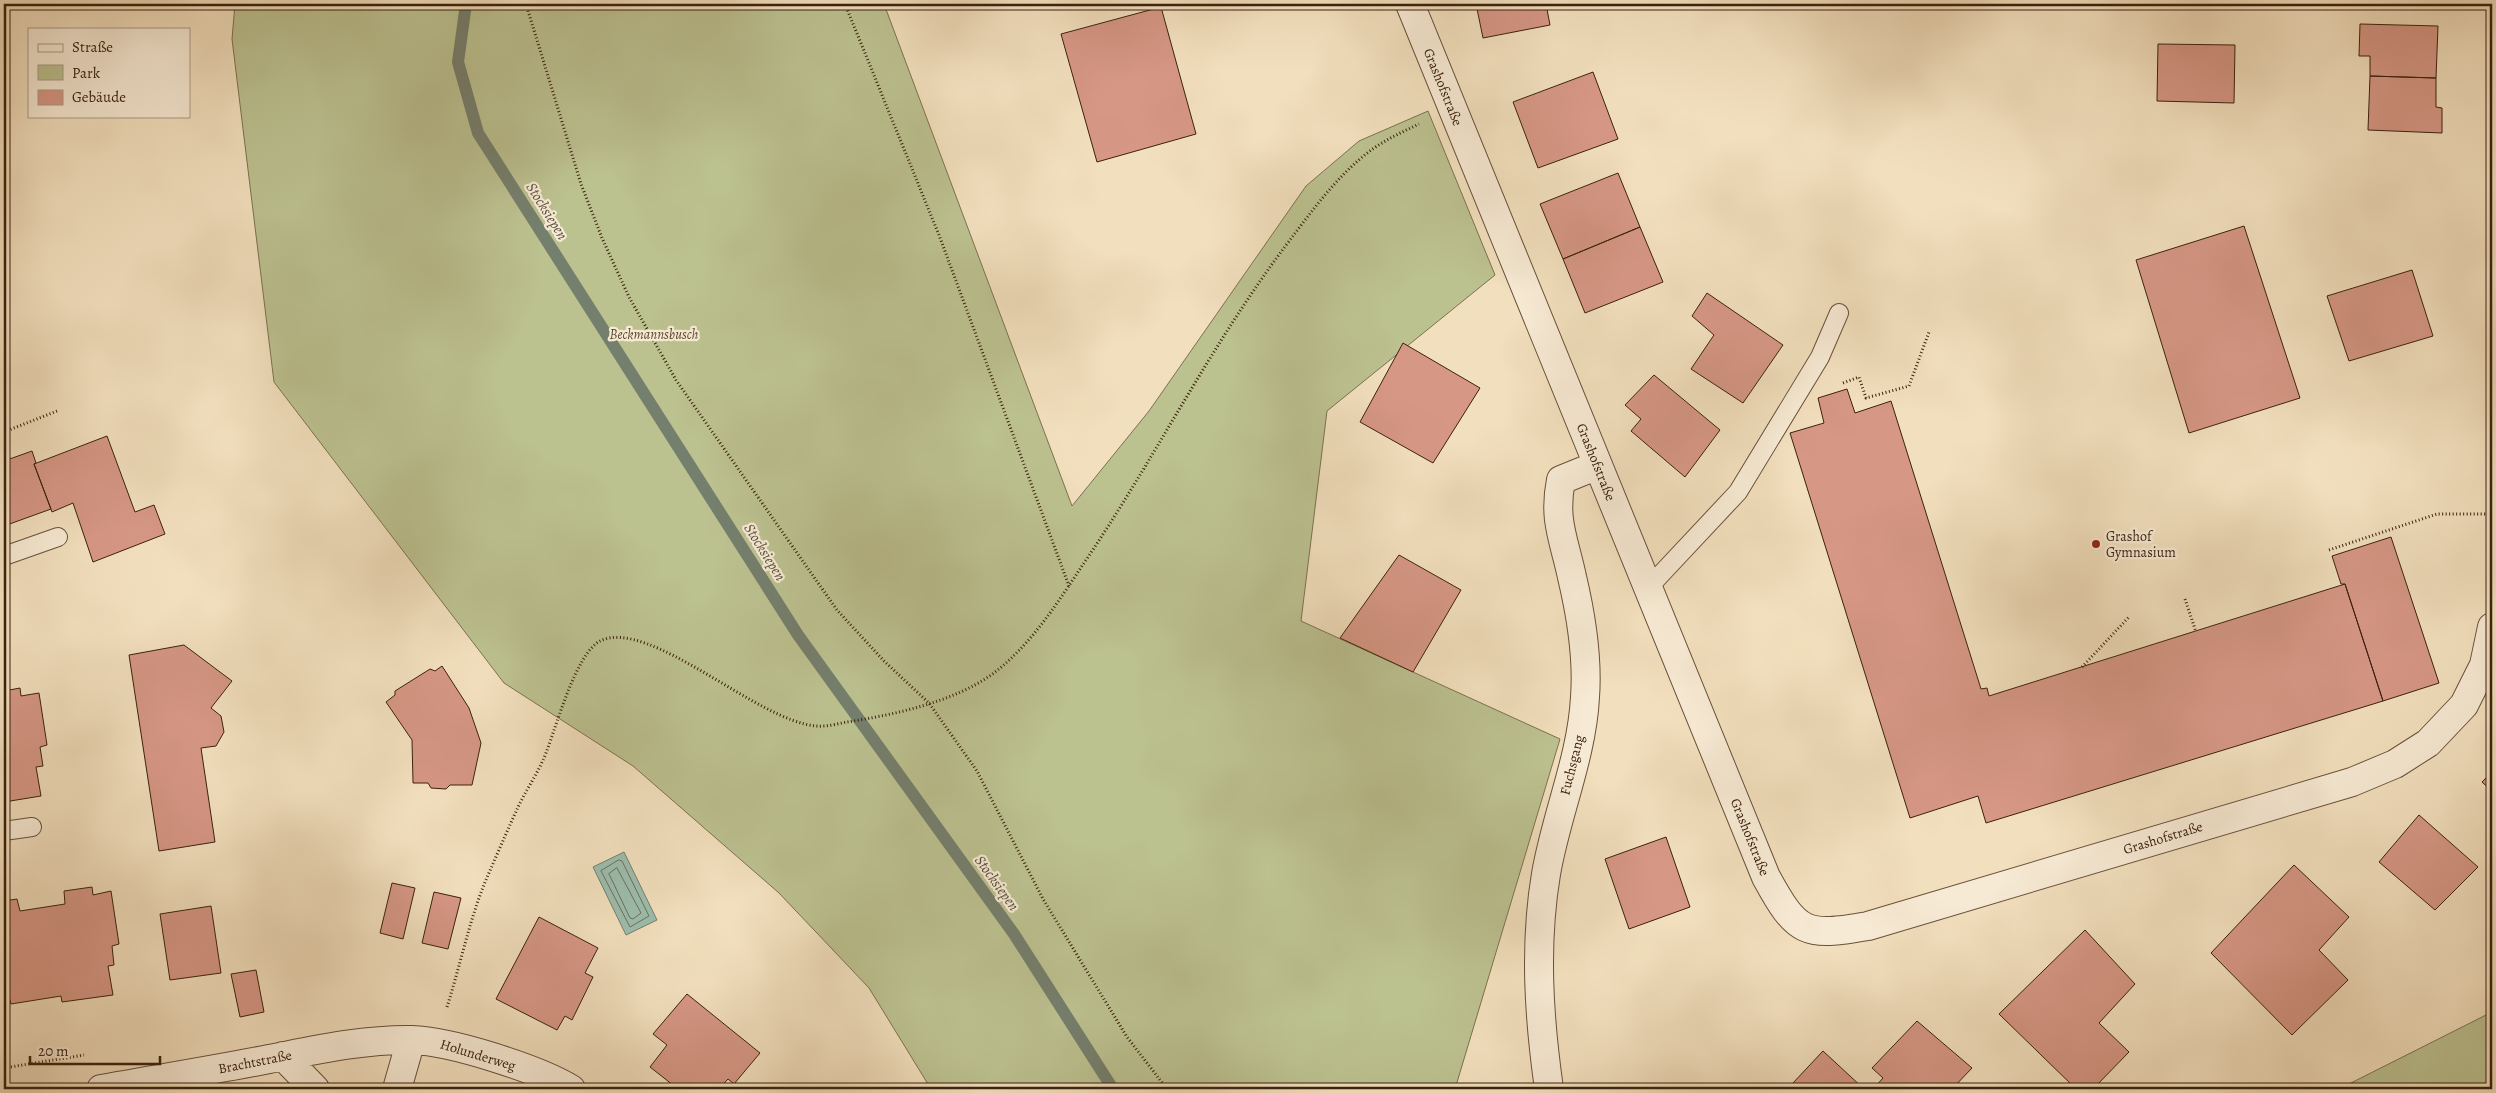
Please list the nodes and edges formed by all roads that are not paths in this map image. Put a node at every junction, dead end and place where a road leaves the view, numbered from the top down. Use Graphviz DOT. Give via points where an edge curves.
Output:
graph roads {
  1 [pos="1410,4"];
  2 [pos="1839,313"];
  3 [pos="1598,465"];
  4 [pos="58,537"];
  5 [pos="4,556"];
  6 [pos="1648,588"];
  7 [pos="2492,627"];
  8 [pos="32,827"];
  9 [pos="4,831"];
  10 [pos="424,1041"];
  11 [pos="283,1056"];
  12 [pos="101,1089"];
  13 [pos="315,1089"];
  14 [pos="397,1089"];
  15 [pos="571,1089"];
  16 [pos="1548,1089"];
  1 -- 3 [label="street, Grashofstraße"];
  2 -- 6 [label="lane" via="1820,357 1738,492"];
  3 -- 6 [label="street, Grashofstraße"];
  3 -- 16 [label="street, Fuchsgang" via="1561,480 1557,502 1560,532 1579,609 1585,696 1580,736 1546,874 1540,927 1539,986"];
  4 -- 5 [label="lane"];
  6 -- 7 [label="street, Grashofstraße" via="1766,877 1794,921 1814,931 1868,926 2352,782 2395,764 2428,743 2464,705 2484,665"];
  8 -- 9 [label="lane"];
  10 -- 11 [label="street, Brachtstraße" via="351,1045"];
  10 -- 14 [label="street"];
  10 -- 15 [label="street, Holunderweg" via="520,1068"];
  11 -- 12 [label="street, Brachtstraße"];
  11 -- 13 [label="street"];
}
